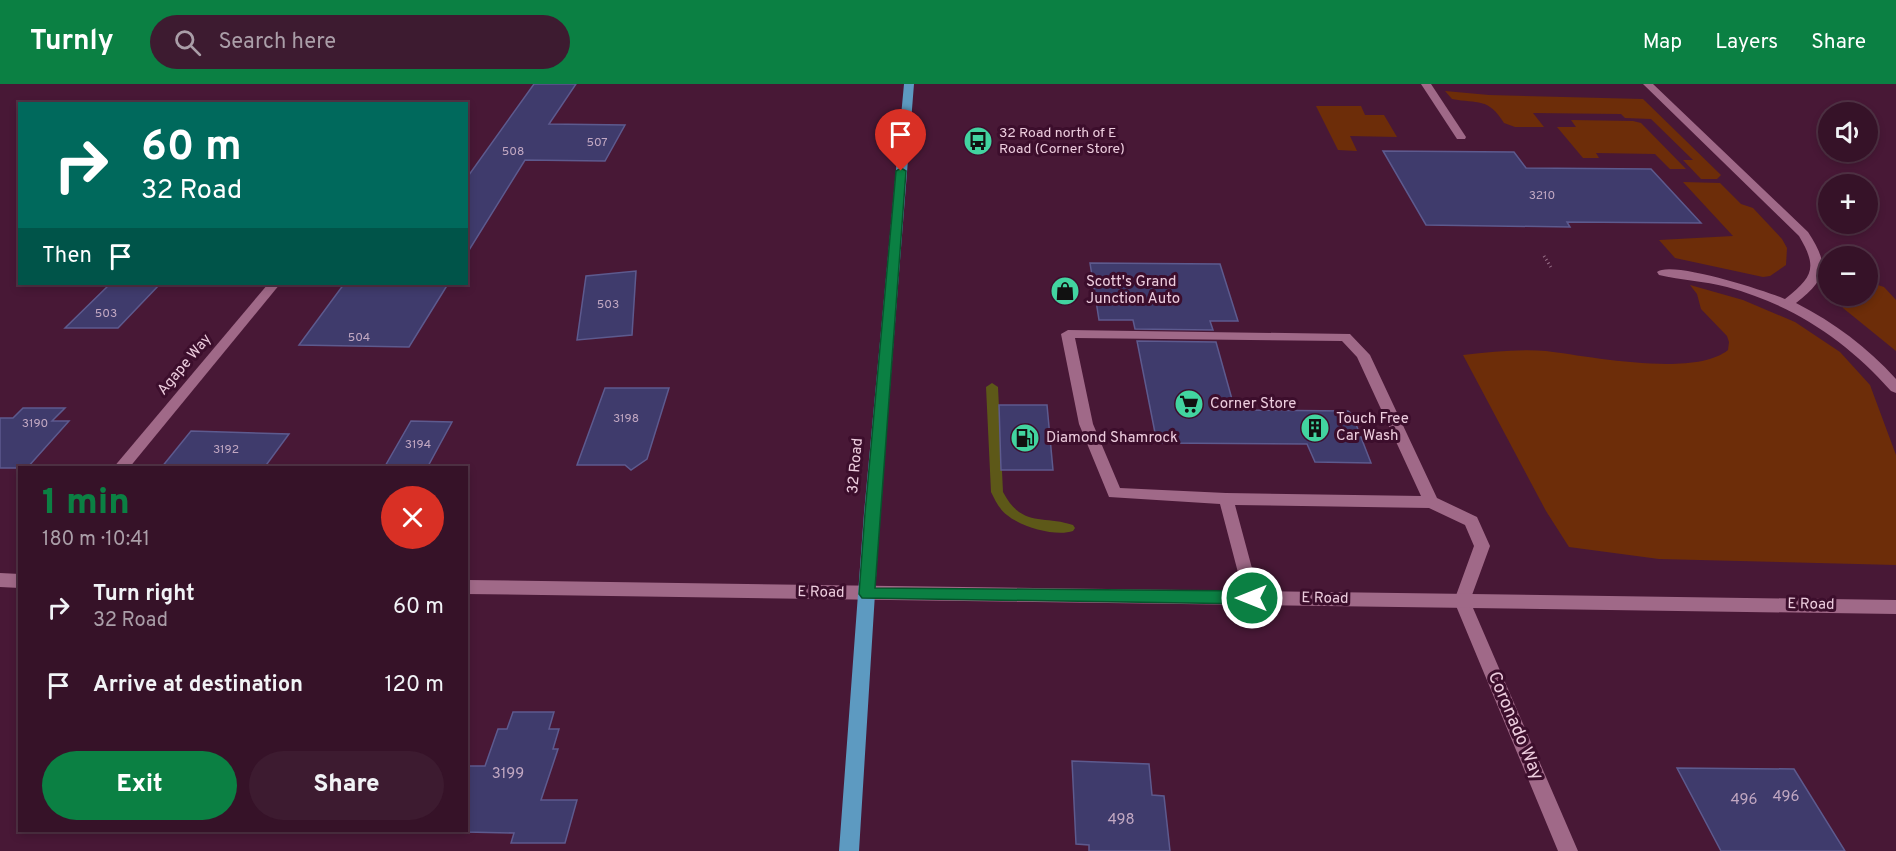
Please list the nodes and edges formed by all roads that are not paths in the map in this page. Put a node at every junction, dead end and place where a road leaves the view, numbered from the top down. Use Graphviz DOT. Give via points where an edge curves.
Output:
graph roads {
  1 [pos="909,84"];
  2 [pos="1426,84"];
  3 [pos="1648,84"];
  4 [pos="1461,137"];
  5 [pos="1663,272"];
  6 [pos="273,285"];
  7 [pos="1787,304"];
  8 [pos="1896,388"];
  9 [pos="123,466"];
  10 [pos="1226,499"];
  11 [pos="1431,502"];
  12 [pos="0,580"];
  13 [pos="18,580"];
  14 [pos="468,587"];
  15 [pos="867,594"];
  16 [pos="1252,598"];
  17 [pos="1462,600"];
  18 [pos="1896,606"];
  19 [pos="849,851"];
  20 [pos="1568,851"];
  1 -- 15 [label="main road, 32 Road"];
  2 -- 4 [label="street"];
  3 -- 7 [label="street" via="1804,234 1813,248 1818,273 1812,284"];
  5 -- 7 [label="street" via="1724,283"];
  6 -- 9 [label="street, Agape Way"];
  7 -- 8 [label="street" via="1843,334 1865,352"];
  10 -- 11 [label="street"];
  10 -- 11 [label="street" via="1114,493 1086,424 1068,334 1346,336 1363,356"];
  10 -- 16 [label="street"];
  11 -- 17 [label="street" via="1471,521 1482,546"];
  12 -- 13 [label="street"];
  14 -- 15 [label="street, E Road"];
  15 -- 16 [label="street, E Road"];
  15 -- 19 [label="main road, 32 Road"];
  16 -- 17 [label="street, E Road"];
  17 -- 18 [label="street, E Road"];
  17 -- 20 [label="street, Coronado Way"];
}
